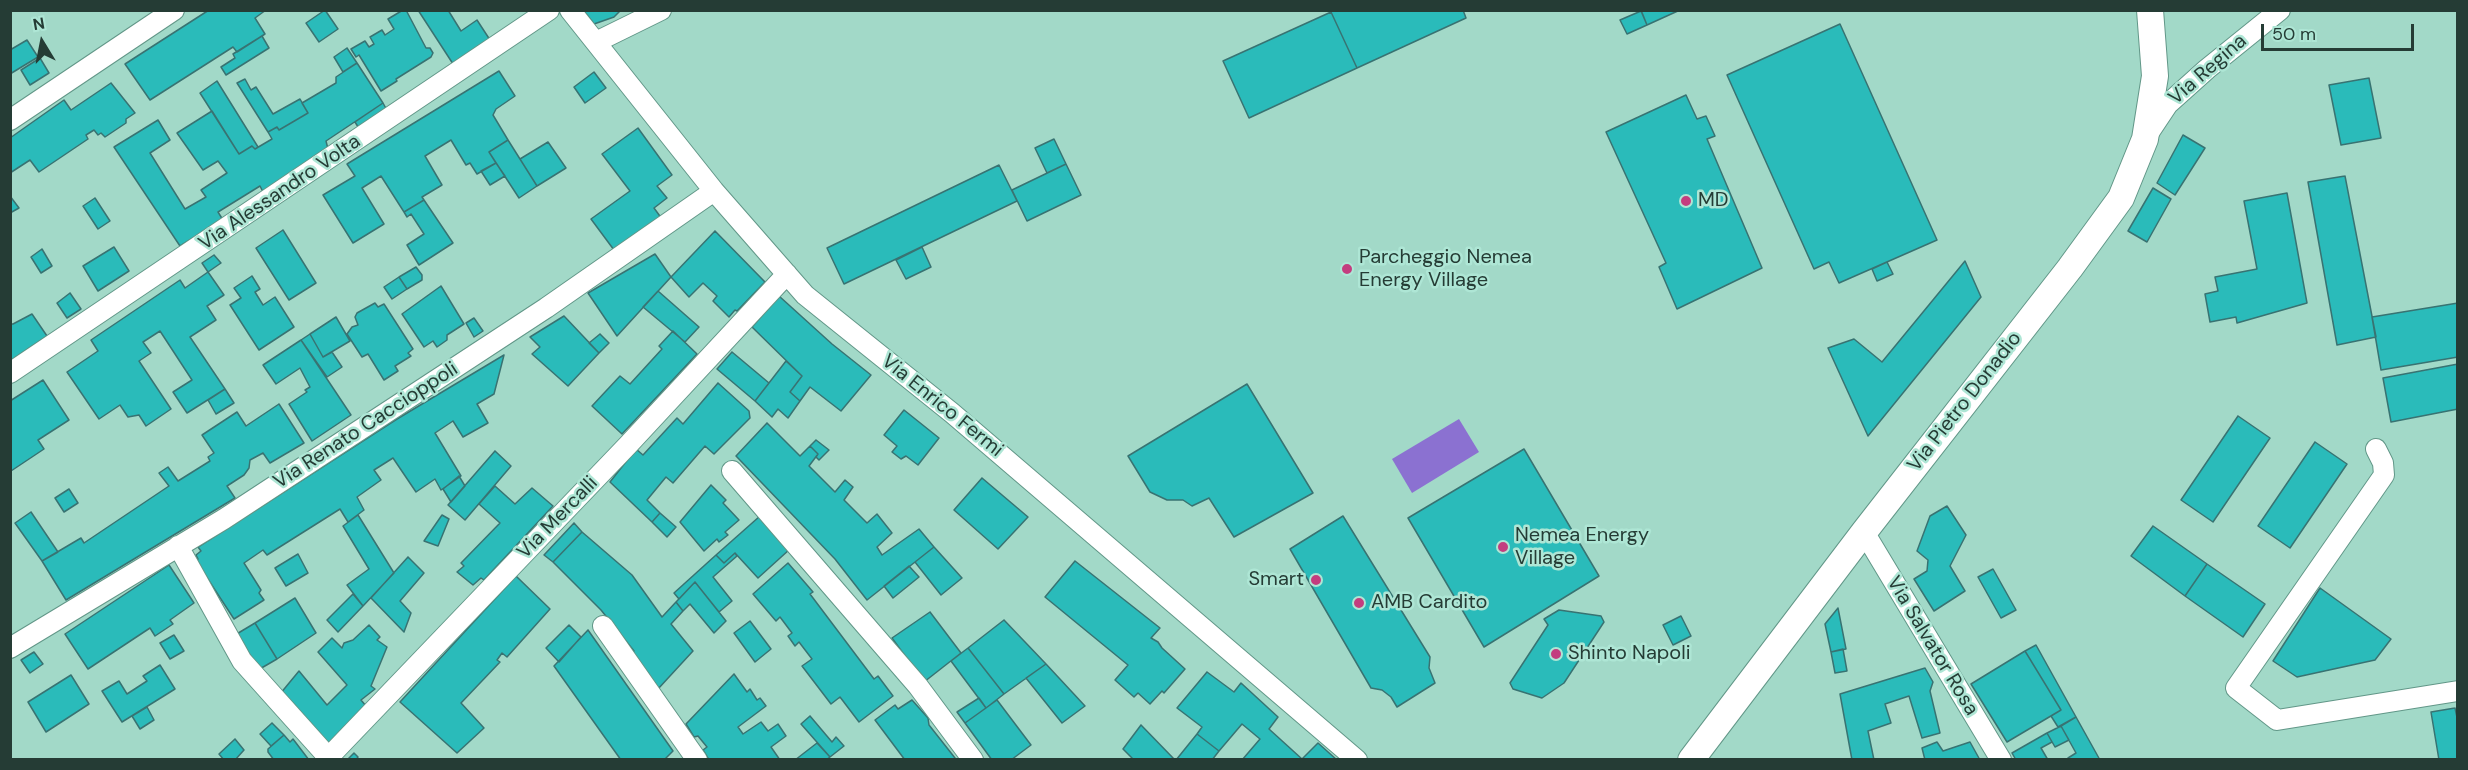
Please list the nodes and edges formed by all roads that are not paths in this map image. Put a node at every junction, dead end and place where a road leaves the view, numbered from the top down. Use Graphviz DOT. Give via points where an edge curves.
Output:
graph roads {
  1 [pos="174,10"];
  2 [pos="549,10"];
  3 [pos="570,10"];
  4 [pos="661,10"];
  5 [pos="2150,10"];
  6 [pos="2280,10"];
  7 [pos="596,42"];
  8 [pos="10,120"];
  9 [pos="2145,139"];
  10 [pos="714,191"];
  11 [pos="787,274"];
  12 [pos="10,373"];
  13 [pos="2376,449"];
  14 [pos="732,471"];
  15 [pos="1864,532"];
  16 [pos="178,546"];
  17 [pos="603,626"];
  18 [pos="10,648"];
  19 [pos="2457,691"];
  20 [pos="327,758"];
  21 [pos="697,759"];
  22 [pos="973,759"];
  23 [pos="1357,759"];
  24 [pos="1690,759"];
  25 [pos="2001,759"];
  1 -- 8 [label="street"];
  2 -- 12 [label="street, Via Alessandro Volta"];
  3 -- 7 [label="street, Via Enrico Fermi"];
  4 -- 7 [label="street"];
  5 -- 9 [label="main road, Via Pietro Donadio" via="2155,76"];
  6 -- 9 [label="street, Via Regina" via="2168,104"];
  7 -- 10 [label="street, Via Enrico Fermi"];
  9 -- 15 [label="main road, Via Pietro Donadio" via="2121,198"];
  10 -- 11 [label="street, Via Enrico Fermi"];
  10 -- 16 [label="street, Via Renato Caccioppoli" via="546,308"];
  11 -- 20 [label="street, Via Mercalli"];
  11 -- 23 [label="street, Via Enrico Fermi" via="806,295 952,413"];
  13 -- 19 [label="street" via="2384,475 2236,688 2277,720"];
  14 -- 22 [label="street" via="918,686"];
  15 -- 24 [label="main road, Via Pietro Donadio"];
  15 -- 25 [label="street, Via Salvator Rosa"];
  16 -- 18 [label="street, Via Renato Caccioppoli"];
  16 -- 20 [label="street" via="242,661"];
  17 -- 21 [label="street"];
}
